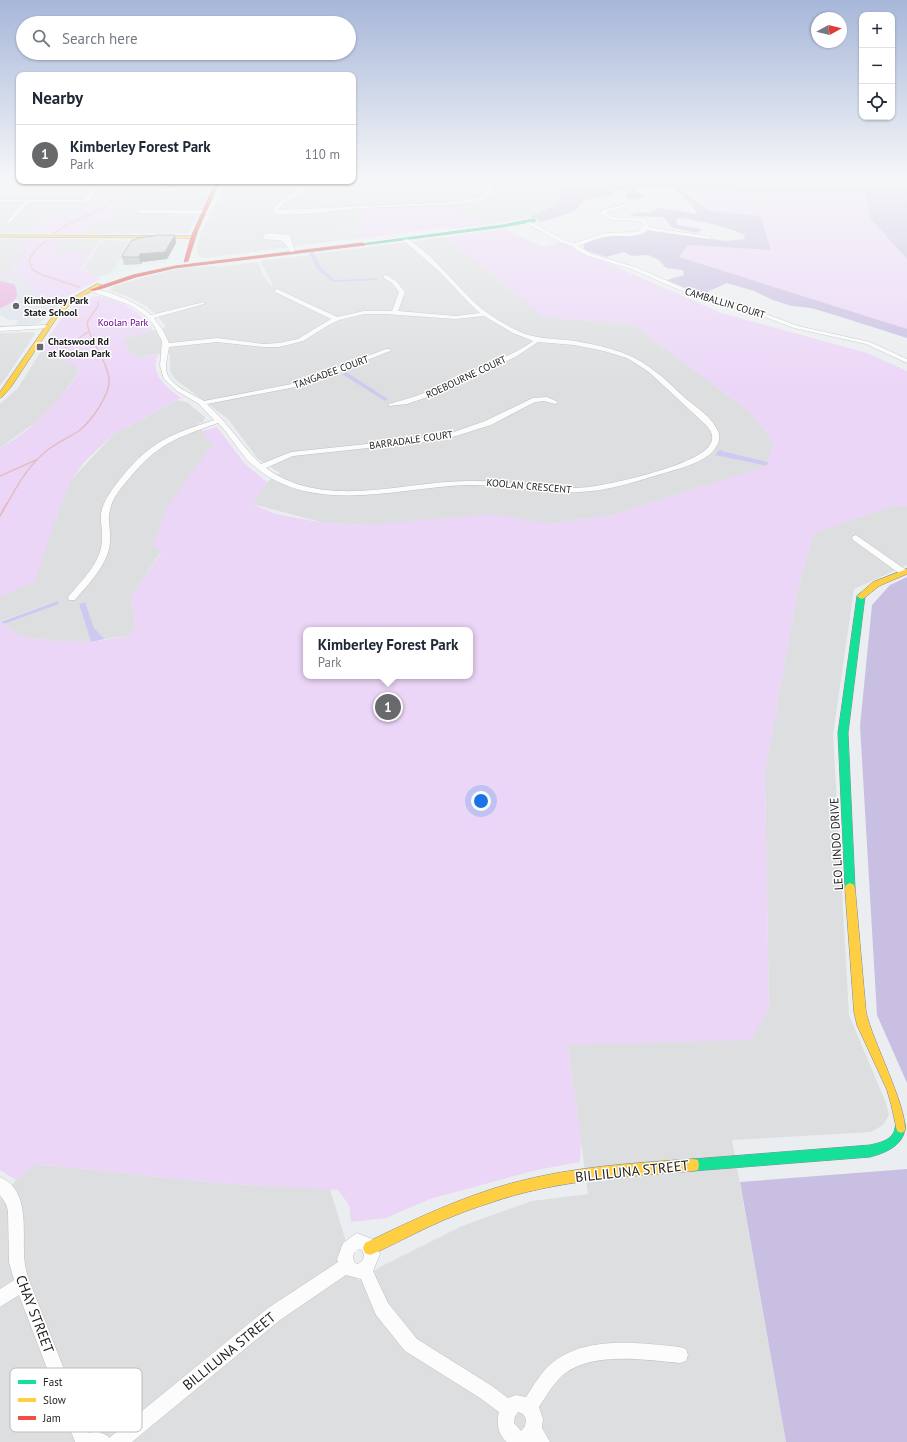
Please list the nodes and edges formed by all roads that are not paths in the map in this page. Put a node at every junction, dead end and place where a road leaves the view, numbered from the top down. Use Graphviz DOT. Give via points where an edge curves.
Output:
graph roads {
  1 [pos="192,247"];
  2 [pos="291,247"];
  3 [pos="334,247"];
  4 [pos="415,247"];
  5 [pos="577,247"];
  6 [pos="293,252"];
  7 [pos="191,261"];
  8 [pos="386,277"];
  9 [pos="92,290"];
  10 [pos="277,291"];
  11 [pos="202,303"];
  12 [pos="394,313"];
  13 [pos="485,314"];
  14 [pos="152,317"];
  15 [pos="336,319"];
  16 [pos="48,327"];
  17 [pos="0,329"];
  18 [pos="537,340"];
  19 [pos="167,344"];
  20 [pos="388,350"];
  21 [pos="907,361"];
  22 [pos="0,396"];
  23 [pos="555,402"];
  24 [pos="202,403"];
  25 [pos="391,405"];
  26 [pos="220,420"];
  27 [pos="261,467"];
  28 [pos="856,538"];
  29 [pos="905,572"];
  30 [pos="72,598"];
  31 [pos="901,1133"];
  32 [pos="0,1184"];
  33 [pos="370,1248"];
  34 [pos="347,1265"];
  35 [pos="365,1270"];
  36 [pos="22,1283"];
  37 [pos="0,1299"];
  38 [pos="680,1355"];
  39 [pos="55,1368"];
  40 [pos="529,1407"];
  41 [pos="509,1409"];
  42 [pos="142,1423"];
  43 [pos="80,1432"];
  44 [pos="131,1432"];
  45 [pos="537,1437"];
  46 [pos="84,1442"];
  47 [pos="88,1442"];
  48 [pos="102,1442"];
  49 [pos="116,1442"];
  1 -- 7 [label="street"];
  2 -- 6 [label="street"];
  3 -- 6 [label="street"];
  4 -- 13 [label="street, KOOLAN CRESCENT"];
  5 -- 21 [label="street, CAMBALLIN COURT" via="590,255 633,268 691,293 743,307 796,327 868,343"];
  6 -- 7 [label="street" via="226,260"];
  7 -- 9 [label="street" via="125,278"];
  8 -- 12 [label="street" via="402,292"];
  9 -- 14 [label="street" via="136,306"];
  9 -- 16 [label="street" via="67,305"];
  10 -- 15 [label="street"];
  11 -- 14 [label="street"];
  12 -- 13 [label="street" via="453,319"];
  12 -- 15 [label="street" via="360,313"];
  13 -- 18 [label="street, KOOLAN CRESCENT" via="515,332"];
  14 -- 19 [label="street"];
  15 -- 19 [label="street" via="305,338 287,345 263,346 218,340"];
  16 -- 17 [label="street"];
  16 -- 22 [label="street" via="13,382"];
  18 -- 25 [label="street, ROEBOURNE COURT" via="437,392 411,402"];
  18 -- 27 [label="street, KOOLAN CRESCENT" via="592,346 618,353 640,363 710,423 716,437 710,450 691,460 630,481 605,488 580,490 468,483 352,494 296,486 275,477"];
  19 -- 24 [label="street, KOOLAN CRESCENT" via="162,366 167,379 181,392"];
  20 -- 24 [label="street, TANGADEE COURT" via="299,385"];
  23 -- 27 [label="street, BARRADALE COURT" via="549,398 533,400 488,423 456,434 424,440 291,454"];
  24 -- 26 [label="street, KOOLAN CRESCENT"];
  26 -- 27 [label="street, KOOLAN CRESCENT" via="249,457"];
  26 -- 30 [label="street" via="162,442 151,450 119,486 106,509 106,544 100,558"];
  28 -- 29 [label="street, LEO LINDO DRIVE"];
  29 -- 31 [label="street, LEO LINDO DRIVE" via="869,589 860,597 843,733 848,878 860,1012 863,1025 898,1103 902,1119"];
  31 -- 33 [label="street, BILLILUNA STREET" via="891,1145 870,1151 624,1170 556,1178 466,1204"];
  32 -- 36 [label="street, CHAY STREET" via="11,1200 17,1217 16,1261"];
  33 -- 34 [label="street" via="362,1242 352,1244 346,1253"];
  33 -- 35 [label="street" via="371,1260"];
  34 -- 35 [label="street" via="355,1272"];
  34 -- 42 [label="street, BILLILUNA STREET" via="274,1314"];
  35 -- 41 [label="street" via="382,1309 411,1345"];
  36 -- 37 [label="street"];
  36 -- 39 [label="street, CHAY STREET"];
  38 -- 40 [label="street" via="612,1350 585,1355 560,1367 541,1388"];
  40 -- 41 [label="street" via="516,1403"];
  40 -- 45 [label="street" via="535,1421"];
  41 -- 45 [label="street" via="506,1420 508,1432 512,1436 521,1440"];
  43 -- 46 [label="street, CHAY STREET"];
  44 -- 49 [label="street, BILLILUNA STREET"];
  47 -- 48 [label="street" via="94,1439"];
}
